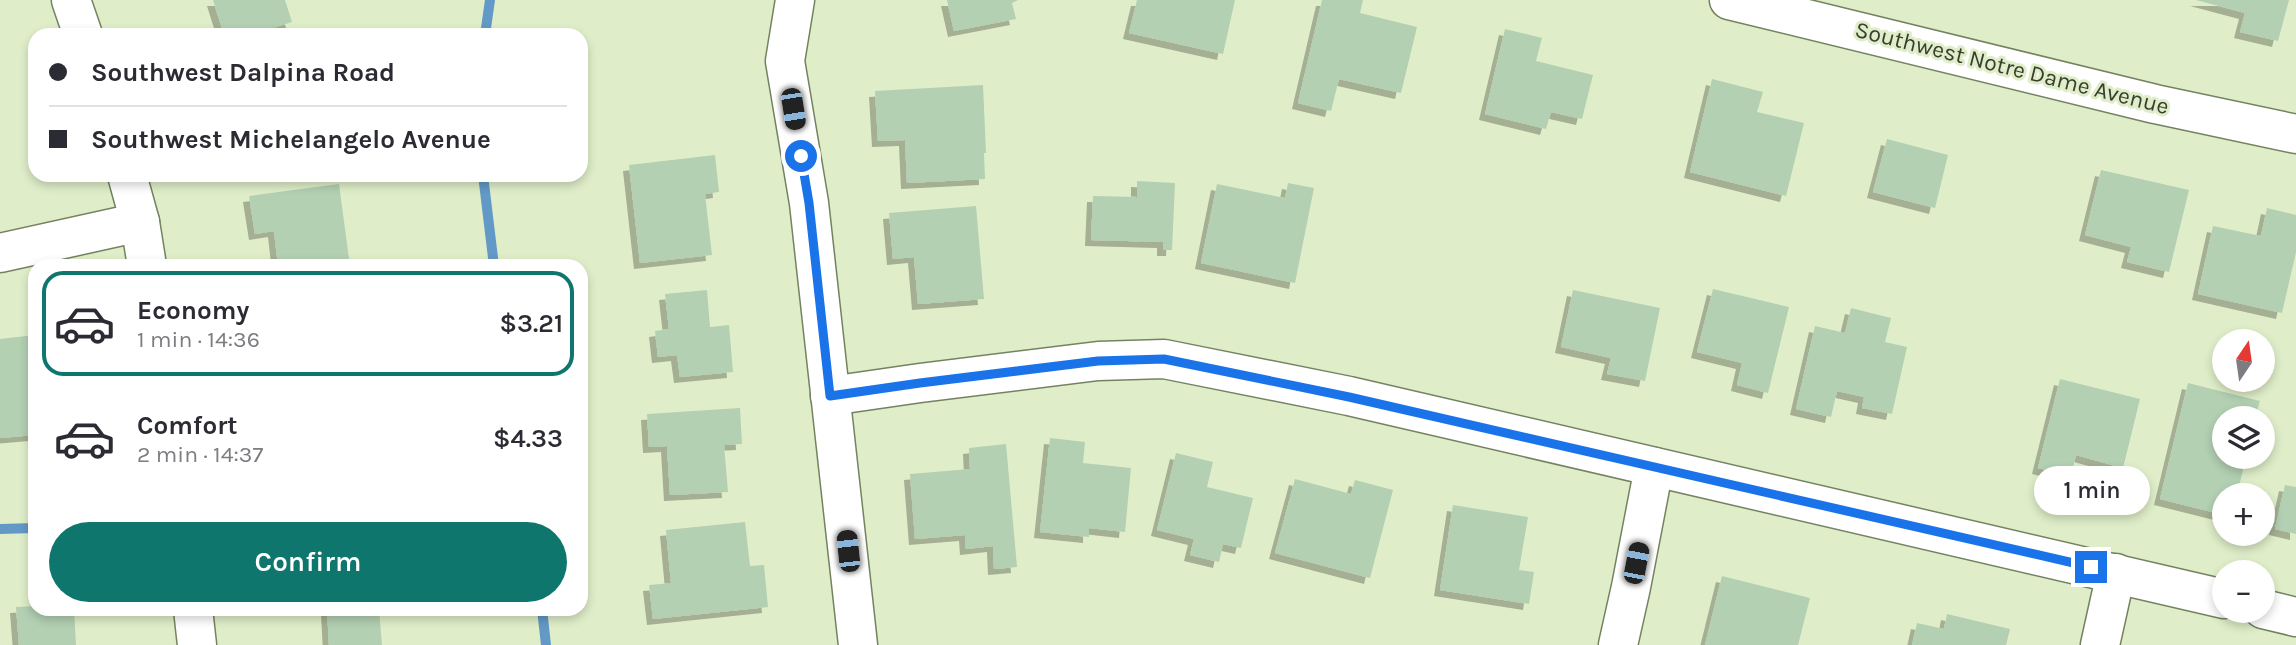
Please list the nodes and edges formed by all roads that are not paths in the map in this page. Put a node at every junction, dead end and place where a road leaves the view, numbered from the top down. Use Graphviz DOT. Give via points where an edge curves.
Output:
graph roads {
  1 [pos="71,0"];
  2 [pos="795,0"];
  3 [pos="1729,0"];
  4 [pos="81,28"];
  5 [pos="2296,134"];
  6 [pos="129,182"];
  7 [pos="140,222"];
  8 [pos="0,253"];
  9 [pos="146,259"];
  10 [pos="830,396"];
  11 [pos="1654,467"];
  12 [pos="2116,573"];
  13 [pos="2212,596"];
  14 [pos="2275,612"];
  15 [pos="194,616"];
  16 [pos="2296,617"];
  17 [pos="197,645"];
  18 [pos="858,645"];
  19 [pos="1618,645"];
  20 [pos="2100,645"];
  1 -- 4 [label="street"];
  2 -- 10 [label="street" via="785,61 809,203"];
  3 -- 5 [label="street, Southwest Notre Dame Avenue"];
  6 -- 7 [label="street"];
  7 -- 8 [label="street"];
  7 -- 9 [label="street"];
  10 -- 11 [label="street" via="1098,361 1164,359"];
  10 -- 18 [label="street"];
  11 -- 12 [label="street"];
  11 -- 19 [label="street"];
  12 -- 13 [label="street"];
  12 -- 20 [label="street"];
  14 -- 16 [label="street"];
  15 -- 17 [label="street"];
}
